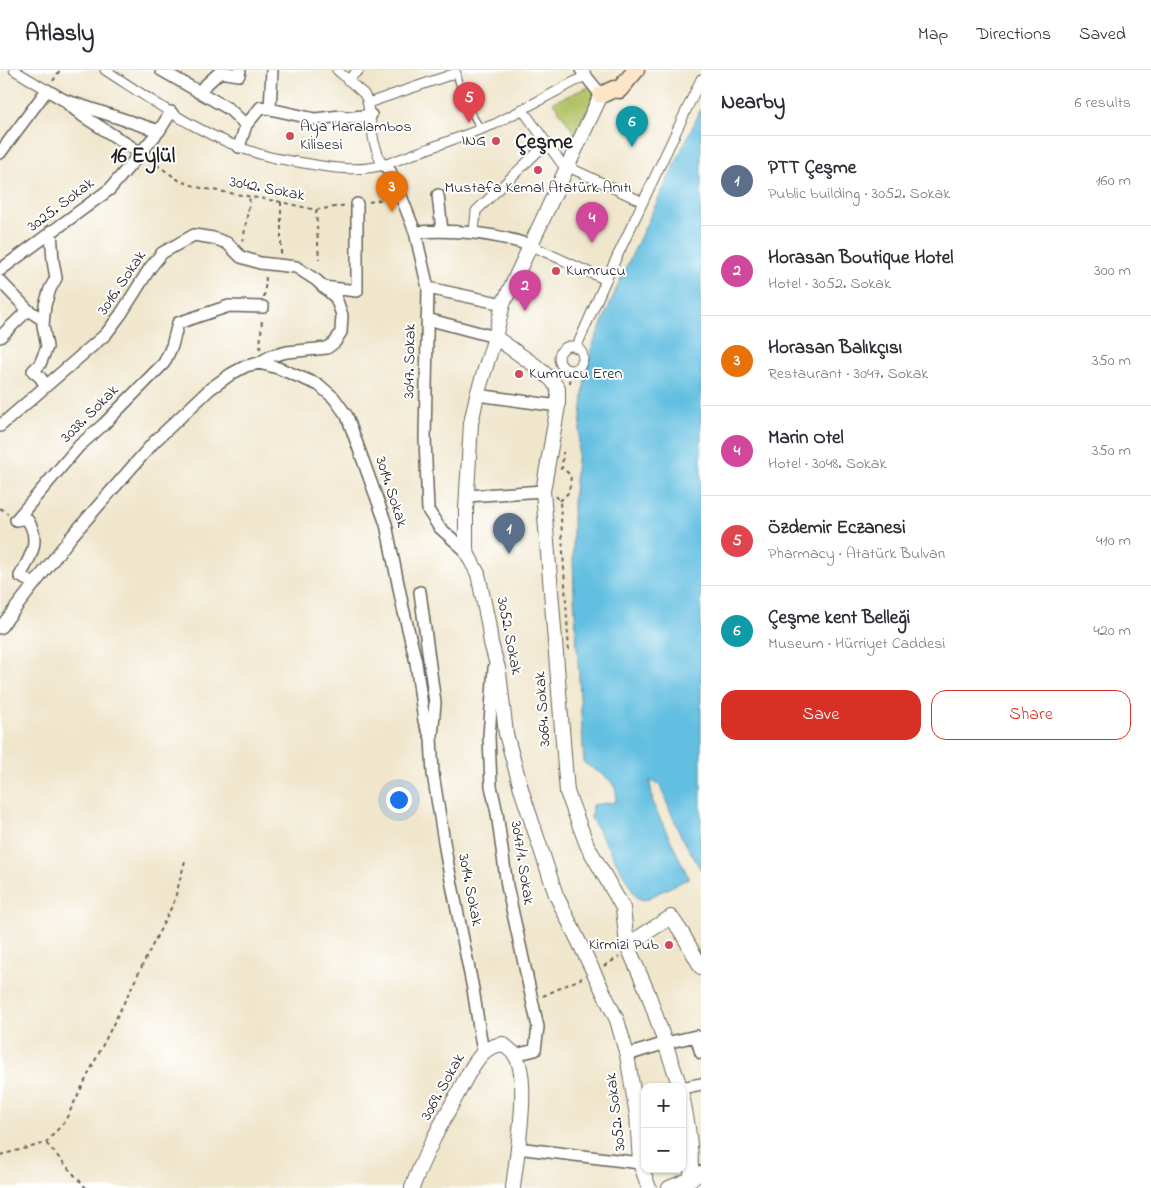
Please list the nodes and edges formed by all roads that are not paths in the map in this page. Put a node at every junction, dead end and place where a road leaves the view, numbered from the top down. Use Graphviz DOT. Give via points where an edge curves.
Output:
graph roads {
  1 [pos="14,70"];
  2 [pos="105,70"];
  3 [pos="161,70"];
  4 [pos="240,70"];
  5 [pos="272,70"];
  6 [pos="337,70"];
  7 [pos="358,70"];
  8 [pos="627,70"];
  9 [pos="636,70"];
  10 [pos="456,71"];
  11 [pos="584,73"];
  12 [pos="701,79"];
  13 [pos="347,80"];
  14 [pos="47,90"];
  15 [pos="198,92"];
  16 [pos="607,92"];
  17 [pos="64,100"];
  18 [pos="368,103"];
  19 [pos="270,109"];
  20 [pos="522,109"];
  21 [pos="171,112"];
  22 [pos="370,115"];
  23 [pos="246,124"];
  24 [pos="481,129"];
  25 [pos="159,131"];
  26 [pos="547,143"];
  27 [pos="239,147"];
  28 [pos="0,152"];
  29 [pos="139,152"];
  30 [pos="384,165"];
  31 [pos="567,166"];
  32 [pos="438,195"];
  33 [pos="644,202"];
  34 [pos="357,204"];
  35 [pos="52,231"];
  36 [pos="442,231"];
  37 [pos="415,232"];
  38 [pos="474,232"];
  39 [pos="532,246"];
  40 [pos="0,270"];
  41 [pos="606,280"];
  42 [pos="0,281"];
  43 [pos="323,287"];
  44 [pos="428,288"];
  45 [pos="503,304"];
  46 [pos="263,307"];
  47 [pos="28,310"];
  48 [pos="427,319"];
  49 [pos="43,320"];
  50 [pos="0,337"];
  51 [pos="494,337"];
  52 [pos="576,348"];
  53 [pos="259,363"];
  54 [pos="46,386"];
  55 [pos="477,394"];
  56 [pos="558,406"];
  57 [pos="0,426"];
  58 [pos="548,491"];
  59 [pos="467,496"];
  60 [pos="466,551"];
  61 [pos="34,584"];
  62 [pos="420,592"];
  63 [pos="2,620"];
  64 [pos="495,659"];
  65 [pos="432,738"];
  66 [pos="627,944"];
  67 [pos="701,967"];
  68 [pos="666,1043"];
  69 [pos="483,1053"];
  70 [pos="701,1053"];
  71 [pos="515,1055"];
  72 [pos="627,1055"];
  73 [pos="680,1083"];
  74 [pos="701,1084"];
  75 [pos="686,1086"];
  76 [pos="686,1112"];
  77 [pos="517,1148"];
  78 [pos="640,1163"];
  79 [pos="696,1176"];
  80 [pos="412,1188"];
  81 [pos="512,1188"];
  82 [pos="649,1188"];
  83 [pos="669,1188"];
  1 -- 14 [label="street"];
  2 -- 21 [label="street"];
  3 -- 15 [label="street"];
  4 -- 15 [label="street" via="239,75 220,72"];
  5 -- 19 [label="street"];
  6 -- 13 [label="street"];
  7 -- 13 [label="street"];
  8 -- 16 [label="main road"];
  9 -- 16 [label="main road" via="619,90"];
  10 -- 18 [label="street"];
  10 -- 24 [label="lane" via="466,106"];
  11 -- 16 [label="street"];
  11 -- 20 [label="street"];
  12 -- 33 [label="street"];
  13 -- 18 [label="street" via="364,94"];
  14 -- 17 [label="street"];
  14 -- 28 [label="street"];
  15 -- 23 [label="street" via="229,109"];
  16 -- 31 [label="street, 3052. Sokak"];
  17 -- 25 [label="street"];
  17 -- 29 [label="street"];
  18 -- 22 [label="street"];
  19 -- 22 [label="street" via="315,119"];
  19 -- 23 [label="street" via="261,107"];
  20 -- 24 [label="street"];
  20 -- 26 [label="street"];
  21 -- 25 [label="street, 3025. Sokak"];
  21 -- 27 [label="street"];
  22 -- 30 [label="street" via="374,142"];
  23 -- 27 [label="street"];
  24 -- 30 [label="street"];
  25 -- 29 [label="street, 3025. Sokak"];
  26 -- 31 [label="street"];
  26 -- 38 [label="street" via="476,211"];
  27 -- 30 [label="street" via="264,156 339,169 370,169"];
  29 -- 35 [label="street, 3025. Sokak" via="110,189"];
  30 -- 37 [label="street, 3047. Sokak" via="390,172"];
  31 -- 33 [label="street"];
  31 -- 39 [label="street, 3052. Sokak"];
  32 -- 36 [label="street"];
  33 -- 41 [label="street"];
  34 -- 43 [label="street" via="357,291"];
  35 -- 40 [label="street, 3025. Sokak"];
  35 -- 49 [label="street" via="56,278 45,305"];
  36 -- 37 [label="street"];
  36 -- 38 [label="street"];
  37 -- 44 [label="street, 3047. Sokak"];
  38 -- 39 [label="street"];
  39 -- 41 [label="street"];
  39 -- 45 [label="street, 3052. Sokak"];
  41 -- 52 [label="street"];
  42 -- 47 [label="street"];
  43 -- 53 [label="street, 3016. Sokak" via="336,298 342,315 341,332 335,342 327,348 287,352"];
  43 -- 54 [label="street, 3016. Sokak" via="296,267 260,263 241,257 227,243 194,236 162,253 106,334"];
  44 -- 45 [label="street"];
  44 -- 48 [label="street, 3047. Sokak"];
  45 -- 51 [label="street, 3052. Sokak"];
  46 -- 61 [label="street, 3038. Sokak" via="229,306 178,323 164,363 79,446 16,520 26,518 32,525 34,548 20,576"];
  47 -- 49 [label="street"];
  47 -- 50 [label="street"];
  48 -- 51 [label="street"];
  48 -- 60 [label="street, 3047. Sokak" via="425,438 428,510 439,527"];
  49 -- 54 [label="street" via="47,347 34,371"];
  51 -- 55 [label="street, 3052. Sokak"];
  51 -- 56 [label="street, 3064. Sokak" via="552,380 558,389"];
  52 -- 52 [label="street" via="581,352 582,360 578,368 567,370 561,365 559,354 567,347"];
  53 -- 61 [label="street" via="246,366 217,384 154,442"];
  53 -- 65 [label="street, 3014. Sokak" via="319,385 347,416 386,524 416,662 424,721"];
  54 -- 57 [label="street, 3016. Sokak"];
  55 -- 56 [label="street"];
  55 -- 59 [label="street, 3052. Sokak" via="471,424"];
  56 -- 58 [label="street, 3064. Sokak"];
  58 -- 59 [label="street"];
  58 -- 66 [label="street, 3064. Sokak" via="567,792 588,845 623,908"];
  59 -- 60 [label="street, 3052. Sokak"];
  60 -- 64 [label="street, 3052. Sokak" via="478,574"];
  61 -- 63 [label="street"];
  62 -- 65 [label="street" via="435,703"];
  64 -- 71 [label="street, 3047/1. Sokak" via="488,736 491,786 507,886 538,1027 535,1050"];
  64 -- 72 [label="street, 3052. Sokak" via="506,734 556,895 617,1020"];
  65 -- 69 [label="street, 3014. Sokak" via="434,784"];
  66 -- 67 [label="street" via="670,917"];
  66 -- 68 [label="street, 3064. Sokak"];
  68 -- 70 [label="street" via="696,1036"];
  68 -- 72 [label="street"];
  68 -- 73 [label="street, 3064. Sokak"];
  69 -- 71 [label="street, 3069. Sokak" via="504,1044"];
  69 -- 80 [label="street, 3069. Sokak" via="447,1114"];
  71 -- 77 [label="street" via="521,1072 522,1098"];
  72 -- 78 [label="street, 3052. Sokak" via="637,1115"];
  74 -- 75 [label="street"];
  76 -- 79 [label="street"];
  77 -- 78 [label="street"];
  77 -- 81 [label="street"];
  78 -- 82 [label="street, 3052. Sokak"];
  79 -- 83 [label="street"];
}
